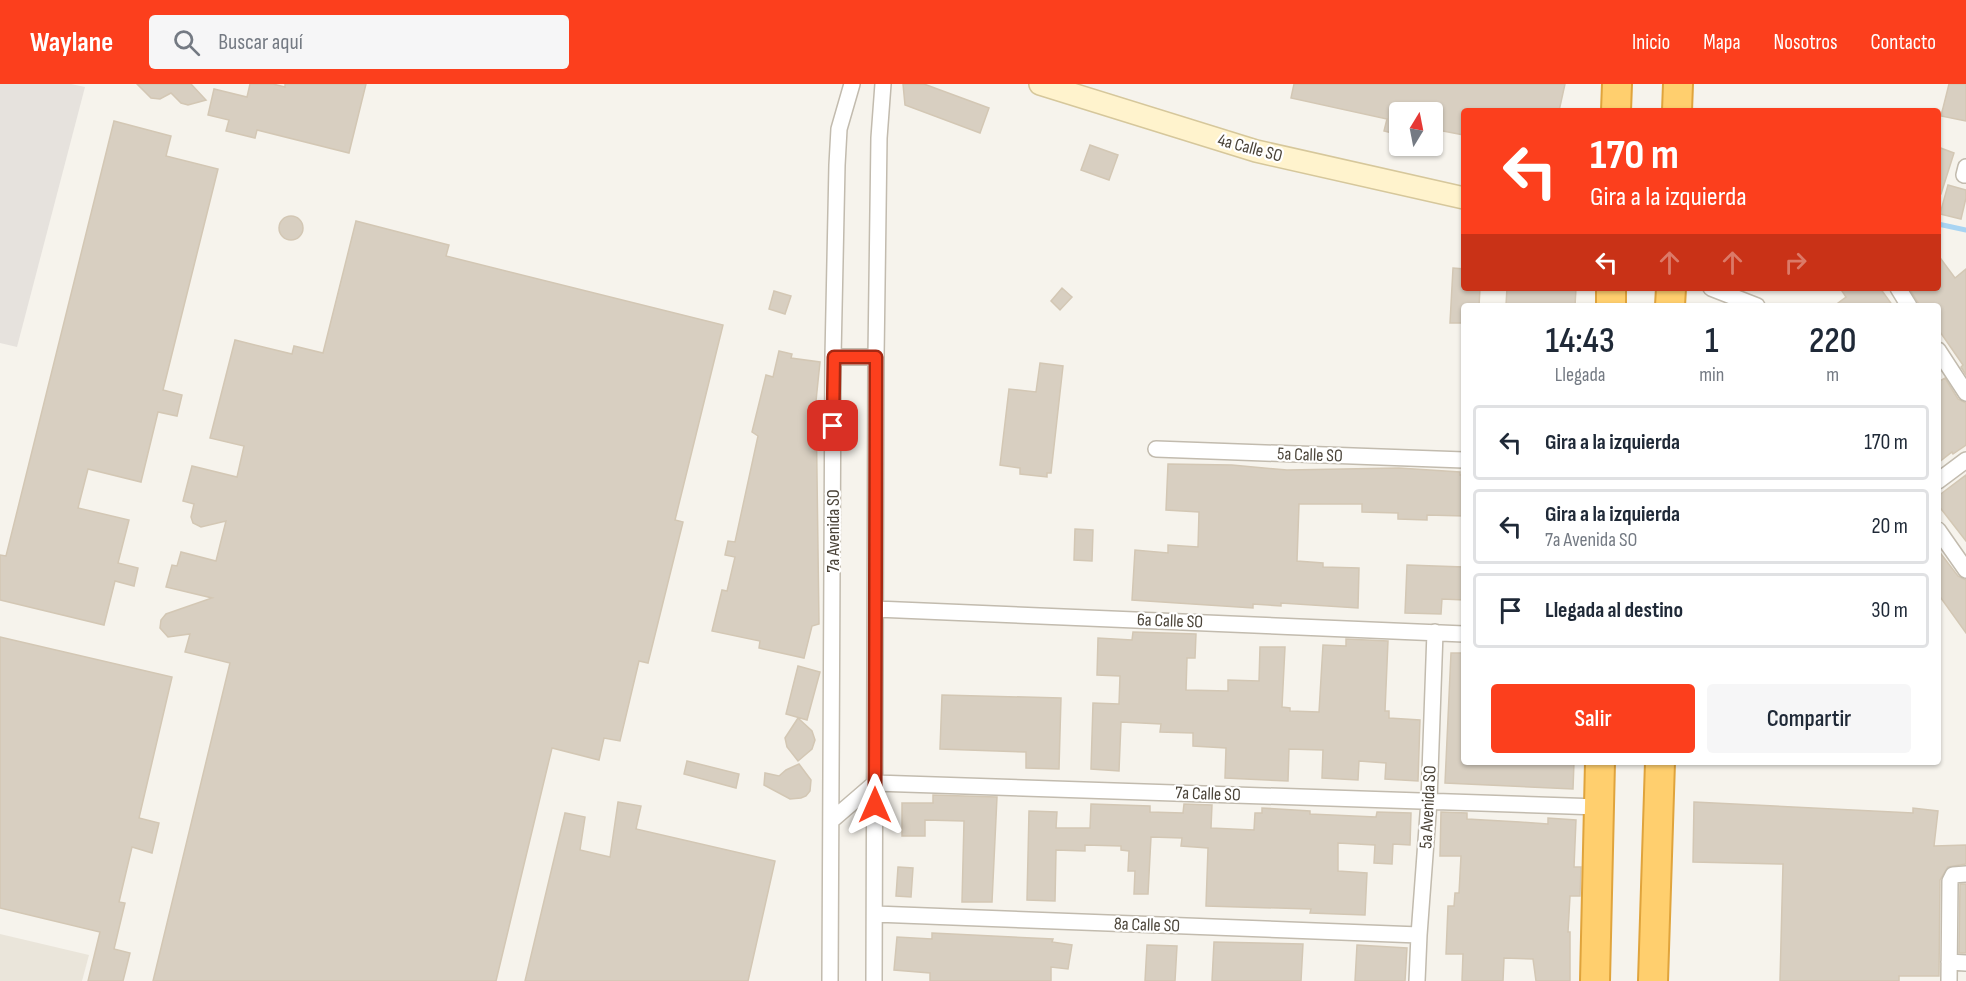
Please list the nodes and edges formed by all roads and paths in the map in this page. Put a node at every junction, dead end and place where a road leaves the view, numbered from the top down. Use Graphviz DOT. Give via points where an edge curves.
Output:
graph roads {
  1 [pos="852,84"];
  2 [pos="883,84"];
  3 [pos="1040,84"];
  4 [pos="1617,84"];
  5 [pos="1678,84"];
  6 [pos="1616,108"];
  7 [pos="1677,108"];
  8 [pos="1461,197"];
  9 [pos="1719,291"];
  10 [pos="1749,303"];
  11 [pos="1941,355"];
  12 [pos="834,357"];
  13 [pos="876,357"];
  14 [pos="1966,393"];
  15 [pos="1156,449"];
  16 [pos="1461,460"];
  17 [pos="1966,460"];
  18 [pos="1941,479"];
  19 [pos="1941,534"];
  20 [pos="1966,570"];
  21 [pos="876,609"];
  22 [pos="1435,632"];
  23 [pos="1461,634"];
  24 [pos="1600,765"];
  25 [pos="1660,765"];
  26 [pos="875,783"];
  27 [pos="1429,801"];
  28 [pos="1599,807"];
  29 [pos="831,820"];
  30 [pos="1966,874"];
  31 [pos="875,914"];
  32 [pos="1419,935"];
  33 [pos="1948,962"];
  34 [pos="1966,963"];
  35 [pos="830,981"];
  36 [pos="874,981"];
  37 [pos="1417,981"];
  38 [pos="1595,981"];
  39 [pos="1653,981"];
  40 [pos="1948,981"];
  1 -- 12 [label="street, 7a Avenida SO" via="839,129"];
  2 -- 13 [label="street"];
  3 -- 8 [label="street, 4a Calle SO" via="1256,151"];
  4 -- 6 [label="highway"];
  5 -- 7 [label="highway"];
  9 -- 10 [label="street"];
  11 -- 14 [label="street"];
  12 -- 13 [label="street"];
  12 -- 29 [label="street, 7a Avenida SO"];
  13 -- 21 [label="street"];
  15 -- 16 [label="street, 5a Calle SO"];
  17 -- 18 [label="street"];
  19 -- 20 [label="street"];
  21 -- 22 [label="street, 6a Calle SO"];
  21 -- 26 [label="street"];
  22 -- 23 [label="street, 6a Calle SO"];
  22 -- 27 [label="street, 5a Avenida SO"];
  24 -- 28 [label="highway"];
  25 -- 39 [label="highway"];
  26 -- 27 [label="street, 7a Calle SO"];
  26 -- 29 [label="street"];
  26 -- 31 [label="street"];
  27 -- 28 [label="street, 7a Calle SO"];
  27 -- 32 [label="street, 5a Avenida SO"];
  28 -- 38 [label="highway"];
  29 -- 35 [label="street, 7a Avenida SO"];
  30 -- 33 [label="street" via="1953,875 1950,880"];
  31 -- 32 [label="street, 8a Calle SO"];
  31 -- 36 [label="street"];
  32 -- 37 [label="street, 5a Avenida SO"];
  33 -- 34 [label="street"];
  33 -- 40 [label="street"];
}
